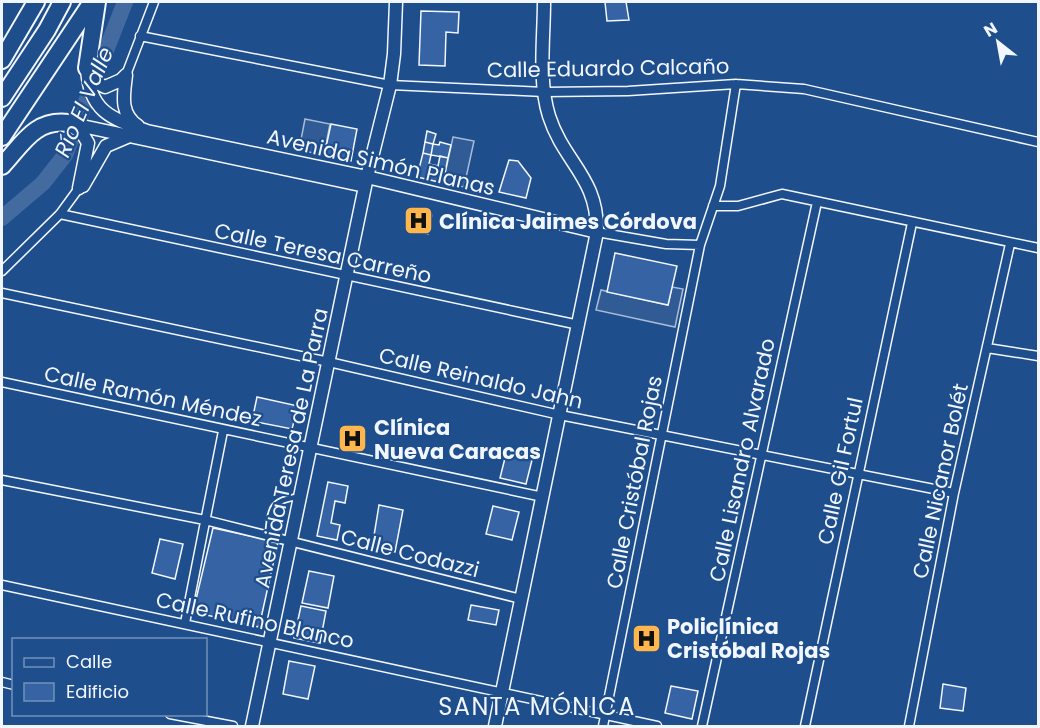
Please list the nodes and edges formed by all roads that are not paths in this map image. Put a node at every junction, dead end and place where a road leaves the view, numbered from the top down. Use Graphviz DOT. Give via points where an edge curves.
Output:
graph roads {
  1 [pos="36,2"];
  2 [pos="62,2"];
  3 [pos="92,2"];
  4 [pos="97,2"];
  5 [pos="154,2"];
  6 [pos="396,2"];
  7 [pos="544,2"];
  8 [pos="140,36"];
  9 [pos="2,60"];
  10 [pos="87,68"];
  11 [pos="126,75"];
  12 [pos="736,84"];
  13 [pos="390,85"];
  14 [pos="544,92"];
  15 [pos="2,98"];
  16 [pos="68,123"];
  17 [pos="147,131"];
  18 [pos="128,136"];
  19 [pos="2,137"];
  20 [pos="1038,142"];
  21 [pos="2,166"];
  22 [pos="366,181"];
  23 [pos="79,189"];
  24 [pos="817,202"];
  25 [pos="713,206"];
  26 [pos="60,214"];
  27 [pos="912,223"];
  28 [pos="597,232"];
  29 [pos="1010,244"];
  30 [pos="700,245"];
  31 [pos="1038,248"];
  32 [pos="2,271"];
  33 [pos="347,277"];
  34 [pos="2,293"];
  35 [pos="579,325"];
  36 [pos="987,348"];
  37 [pos="1038,356"];
  38 [pos="329,362"];
  39 [pos="2,382"];
  40 [pos="560,415"];
  41 [pos="223,431"];
  42 [pos="662,433"];
  43 [pos="311,446"];
  44 [pos="761,454"];
  45 [pos="858,472"];
  46 [pos="2,480"];
  47 [pos="954,493"];
  48 [pos="301,497"];
  49 [pos="543,497"];
  50 [pos="205,520"];
  51 [pos="268,536"];
  52 [pos="291,543"];
  53 [pos="2,585"];
  54 [pos="521,599"];
  55 [pos="185,623"];
  56 [pos="271,642"];
  57 [pos="501,693"];
  58 [pos="605,715"];
  59 [pos="181,716"];
  60 [pos="233,726"];
  61 [pos="252,726"];
  62 [pos="495,726"];
  63 [pos="603,726"];
  64 [pos="657,726"];
  65 [pos="702,726"];
  66 [pos="805,726"];
  67 [pos="909,726"];
  1 -- 9 [label="highway"];
  2 -- 15 [label="highway"];
  3 -- 19 [label="highway"];
  4 -- 10 [label="highway"];
  5 -- 8 [label="street"];
  6 -- 13 [label="street, Avenida Teresa de La Parra"];
  7 -- 14 [label="street"];
  8 -- 11 [label="street"];
  8 -- 13 [label="street, Calle Eduardo Calcaño"];
  10 -- 11 [label="street" via="105,87"];
  10 -- 17 [label="street, Avenida Simón Planas" via="90,91 102,111"];
  11 -- 17 [label="street" via="123,106 127,116"];
  12 -- 14 [label="street, Calle Eduardo Calcaño"];
  12 -- 20 [label="street, Calle Eduardo Calcaño" via="804,89"];
  12 -- 25 [label="street, Calle Cristóbal Rojas" via="720,186"];
  13 -- 14 [label="street, Calle Eduardo Calcaño"];
  13 -- 22 [label="street, Avenida Teresa de La Parra"];
  14 -- 28 [label="street" via="554,130 593,194"];
  16 -- 18 [label="street, Avenida Simón Planas"];
  16 -- 21 [label="highway" via="36,128"];
  16 -- 23 [label="street" via="88,143"];
  17 -- 22 [label="street, Avenida Simón Planas"];
  18 -- 22 [label="street, Avenida Simón Planas"];
  18 -- 23 [label="street" via="106,146"];
  22 -- 28 [label="street, Avenida Simón Planas"];
  22 -- 33 [label="street, Avenida Teresa de La Parra"];
  23 -- 26 [label="street"];
  24 -- 25 [label="street" via="782,194 738,206"];
  24 -- 27 [label="street"];
  24 -- 44 [label="street, Calle Lisandro Alvarado"];
  25 -- 30 [label="street, Calle Cristóbal Rojas"];
  26 -- 32 [label="street"];
  26 -- 33 [label="street, Calle Teresa Carreño"];
  27 -- 29 [label="street"];
  27 -- 45 [label="street, Calle Gil Fortul"];
  28 -- 30 [label="street, Avenida Simón Planas" via="666,244"];
  28 -- 35 [label="street"];
  29 -- 31 [label="street"];
  29 -- 36 [label="street, Calle Nicanor Bolét"];
  30 -- 42 [label="street, Calle Cristóbal Rojas"];
  33 -- 35 [label="street, Calle Teresa Carreño"];
  33 -- 38 [label="street, Avenida Teresa de La Parra"];
  34 -- 38 [label="street, Calle Reinaldo Jahn"];
  35 -- 40 [label="street"];
  36 -- 37 [label="street"];
  36 -- 47 [label="street, Calle Nicanor Bolét"];
  38 -- 40 [label="street, Calle Reinaldo Jahn"];
  38 -- 43 [label="street, Avenida Teresa de La Parra"];
  39 -- 41 [label="street, Calle Ramón Méndez"];
  40 -- 42 [label="street, Calle Reinaldo Jahn"];
  40 -- 49 [label="street"];
  41 -- 43 [label="street, Calle Ramón Méndez"];
  41 -- 50 [label="street"];
  42 -- 44 [label="street, Calle Reinaldo Jahn"];
  42 -- 58 [label="street, Calle Cristóbal Rojas"];
  43 -- 48 [label="street, Avenida Teresa de La Parra"];
  43 -- 49 [label="street, Calle Ramón Méndez"];
  44 -- 45 [label="street, Calle Reinaldo Jahn"];
  44 -- 65 [label="street, Calle Lisandro Alvarado"];
  45 -- 47 [label="street, Calle Reinaldo Jahn"];
  45 -- 66 [label="street, Calle Gil Fortul"];
  46 -- 50 [label="street"];
  47 -- 67 [label="street, Calle Nicanor Bolét"];
  48 -- 51 [label="lane" via="282,499 275,505"];
  48 -- 52 [label="street, Avenida Teresa de La Parra"];
  49 -- 54 [label="street"];
  50 -- 51 [label="street, Calle Codazzi"];
  50 -- 55 [label="street"];
  51 -- 52 [label="street, Calle Codazzi"];
  52 -- 54 [label="street, Calle Codazzi"];
  52 -- 56 [label="street, Avenida Teresa de La Parra"];
  53 -- 55 [label="street, Calle Rufino Blanco"];
  54 -- 57 [label="street"];
  55 -- 56 [label="street, Calle Rufino Blanco"];
  56 -- 57 [label="street, Calle Rufino Blanco"];
  56 -- 61 [label="street, Avenida Teresa de La Parra"];
  57 -- 58 [label="street, Calle Rufino Blanco"];
  57 -- 62 [label="street"];
  58 -- 63 [label="street, Calle Cristóbal Rojas"];
  58 -- 64 [label="street, Calle Rufino Blanco"];
  59 -- 60 [label="street"];
}
